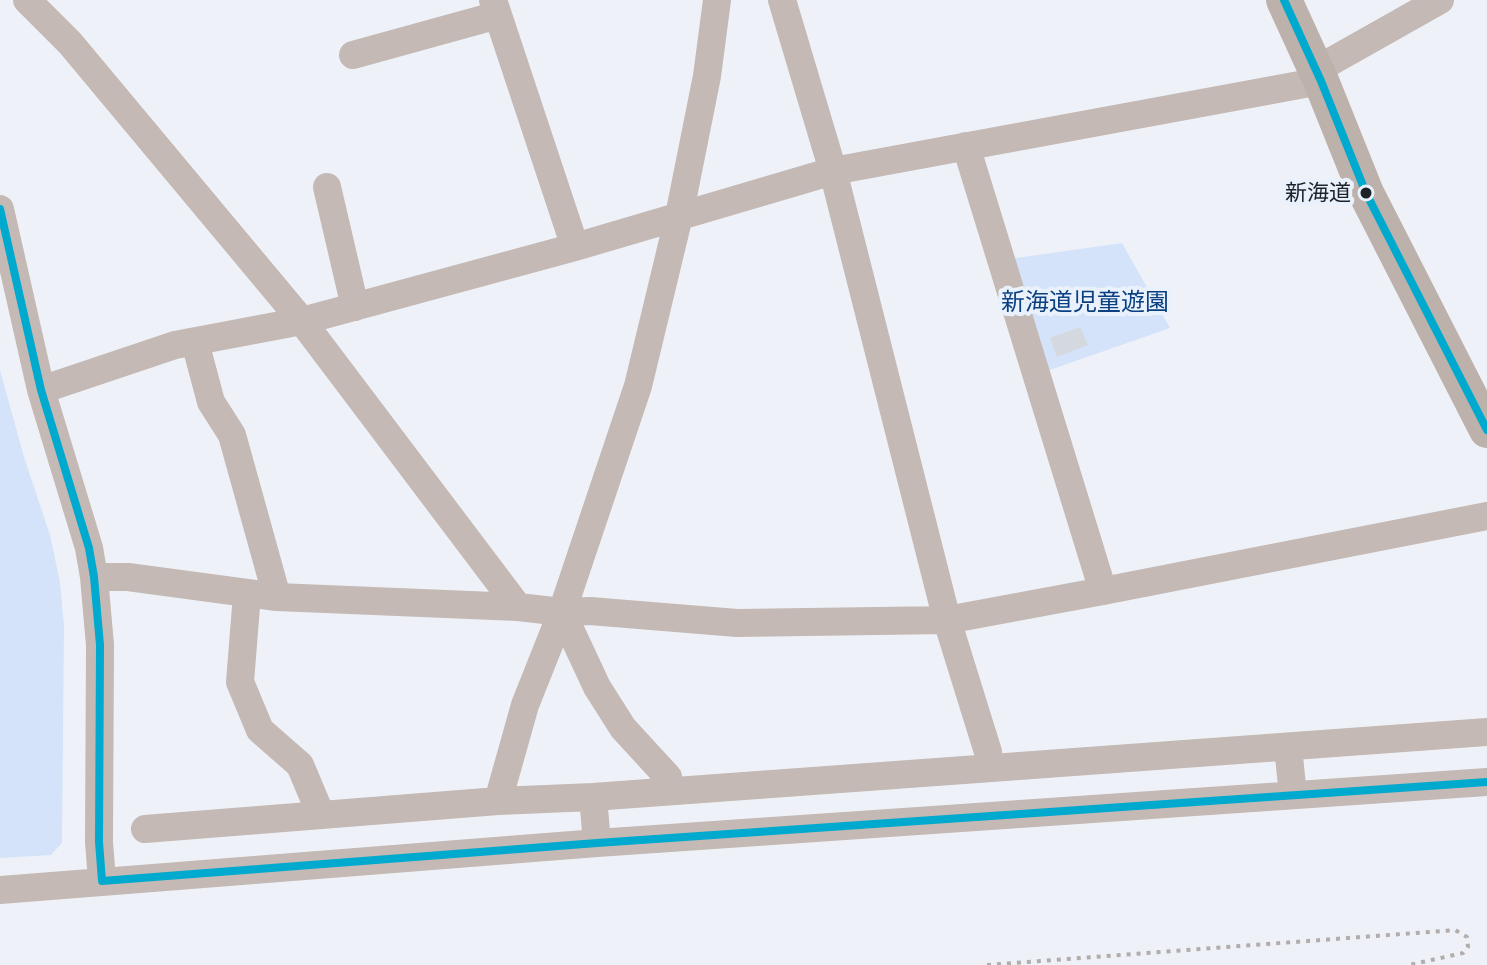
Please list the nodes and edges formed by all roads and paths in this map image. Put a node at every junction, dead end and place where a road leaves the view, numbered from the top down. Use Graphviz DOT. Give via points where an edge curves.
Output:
graph roads {
  1 [pos="27,0"];
  2 [pos="717,0"];
  3 [pos="782,0"];
  4 [pos="1284,0"];
  5 [pos="1440,0"];
  6 [pos="496,7"];
  7 [pos="353,55"];
  8 [pos="1318,76"];
  9 [pos="966,146"];
  10 [pos="833,171"];
  11 [pos="327,187"];
  12 [pos="0,209"];
  13 [pos="679,216"];
  14 [pos="575,247"];
  15 [pos="355,307"];
  16 [pos="302,321"];
  17 [pos="195,342"];
  18 [pos="41,390"];
  19 [pos="1487,430"];
  20 [pos="1487,516"];
  21 [pos="94,577"];
  22 [pos="1103,591"];
  23 [pos="247,594"];
  24 [pos="277,597"];
  25 [pos="518,607"];
  26 [pos="562,612"];
  27 [pos="947,620"];
  28 [pos="1487,732"];
  29 [pos="1288,747"];
  30 [pos="990,767"];
  31 [pos="1487,782"];
  32 [pos="671,791"];
  33 [pos="1293,795"];
  34 [pos="593,797"];
  35 [pos="498,801"];
  36 [pos="321,815"];
  37 [pos="145,829"];
  38 [pos="597,843"];
  39 [pos="102,881"];
  40 [pos="0,890"];
  41 [pos="987,965"];
  42 [pos="1409,965"];
  1 -- 16 [label="street" via="70,43"];
  2 -- 13 [label="street"];
  3 -- 10 [label="street"];
  4 -- 8 [label="main road"];
  5 -- 8 [label="street"];
  6 -- 7 [label="street"];
  6 -- 14 [label="street"];
  8 -- 9 [label="street"];
  8 -- 19 [label="main road" via="1366,193"];
  9 -- 10 [label="street"];
  9 -- 22 [label="street"];
  10 -- 13 [label="street"];
  10 -- 27 [label="street"];
  11 -- 15 [label="street"];
  12 -- 18 [label="street"];
  13 -- 14 [label="street"];
  13 -- 26 [label="street" via="638,386"];
  14 -- 15 [label="street"];
  15 -- 16 [label="street"];
  16 -- 17 [label="street"];
  16 -- 25 [label="street"];
  17 -- 18 [label="street"];
  17 -- 24 [label="street" via="211,402 232,435"];
  18 -- 21 [label="street"];
  20 -- 22 [label="street"];
  21 -- 23 [label="street"];
  21 -- 39 [label="street" via="100,645"];
  22 -- 27 [label="street"];
  23 -- 24 [label="street"];
  23 -- 36 [label="street" via="240,682 260,730 300,765"];
  24 -- 25 [label="street"];
  25 -- 26 [label="street"];
  26 -- 27 [label="street" via="737,623"];
  26 -- 32 [label="street" via="597,687 623,728 668,777"];
  26 -- 35 [label="street" via="525,705"];
  27 -- 30 [label="street"];
  28 -- 29 [label="street"];
  29 -- 30 [label="street"];
  29 -- 33 [label="street"];
  30 -- 32 [label="street"];
  31 -- 33 [label="street"];
  32 -- 34 [label="street"];
  33 -- 38 [label="street"];
  34 -- 35 [label="street"];
  34 -- 38 [label="street"];
  35 -- 36 [label="street"];
  36 -- 37 [label="street"];
  38 -- 39 [label="street"];
  39 -- 40 [label="street"];
  41 -- 42 [label="path" via="1455,930 1467,937 1463,953"];
}
